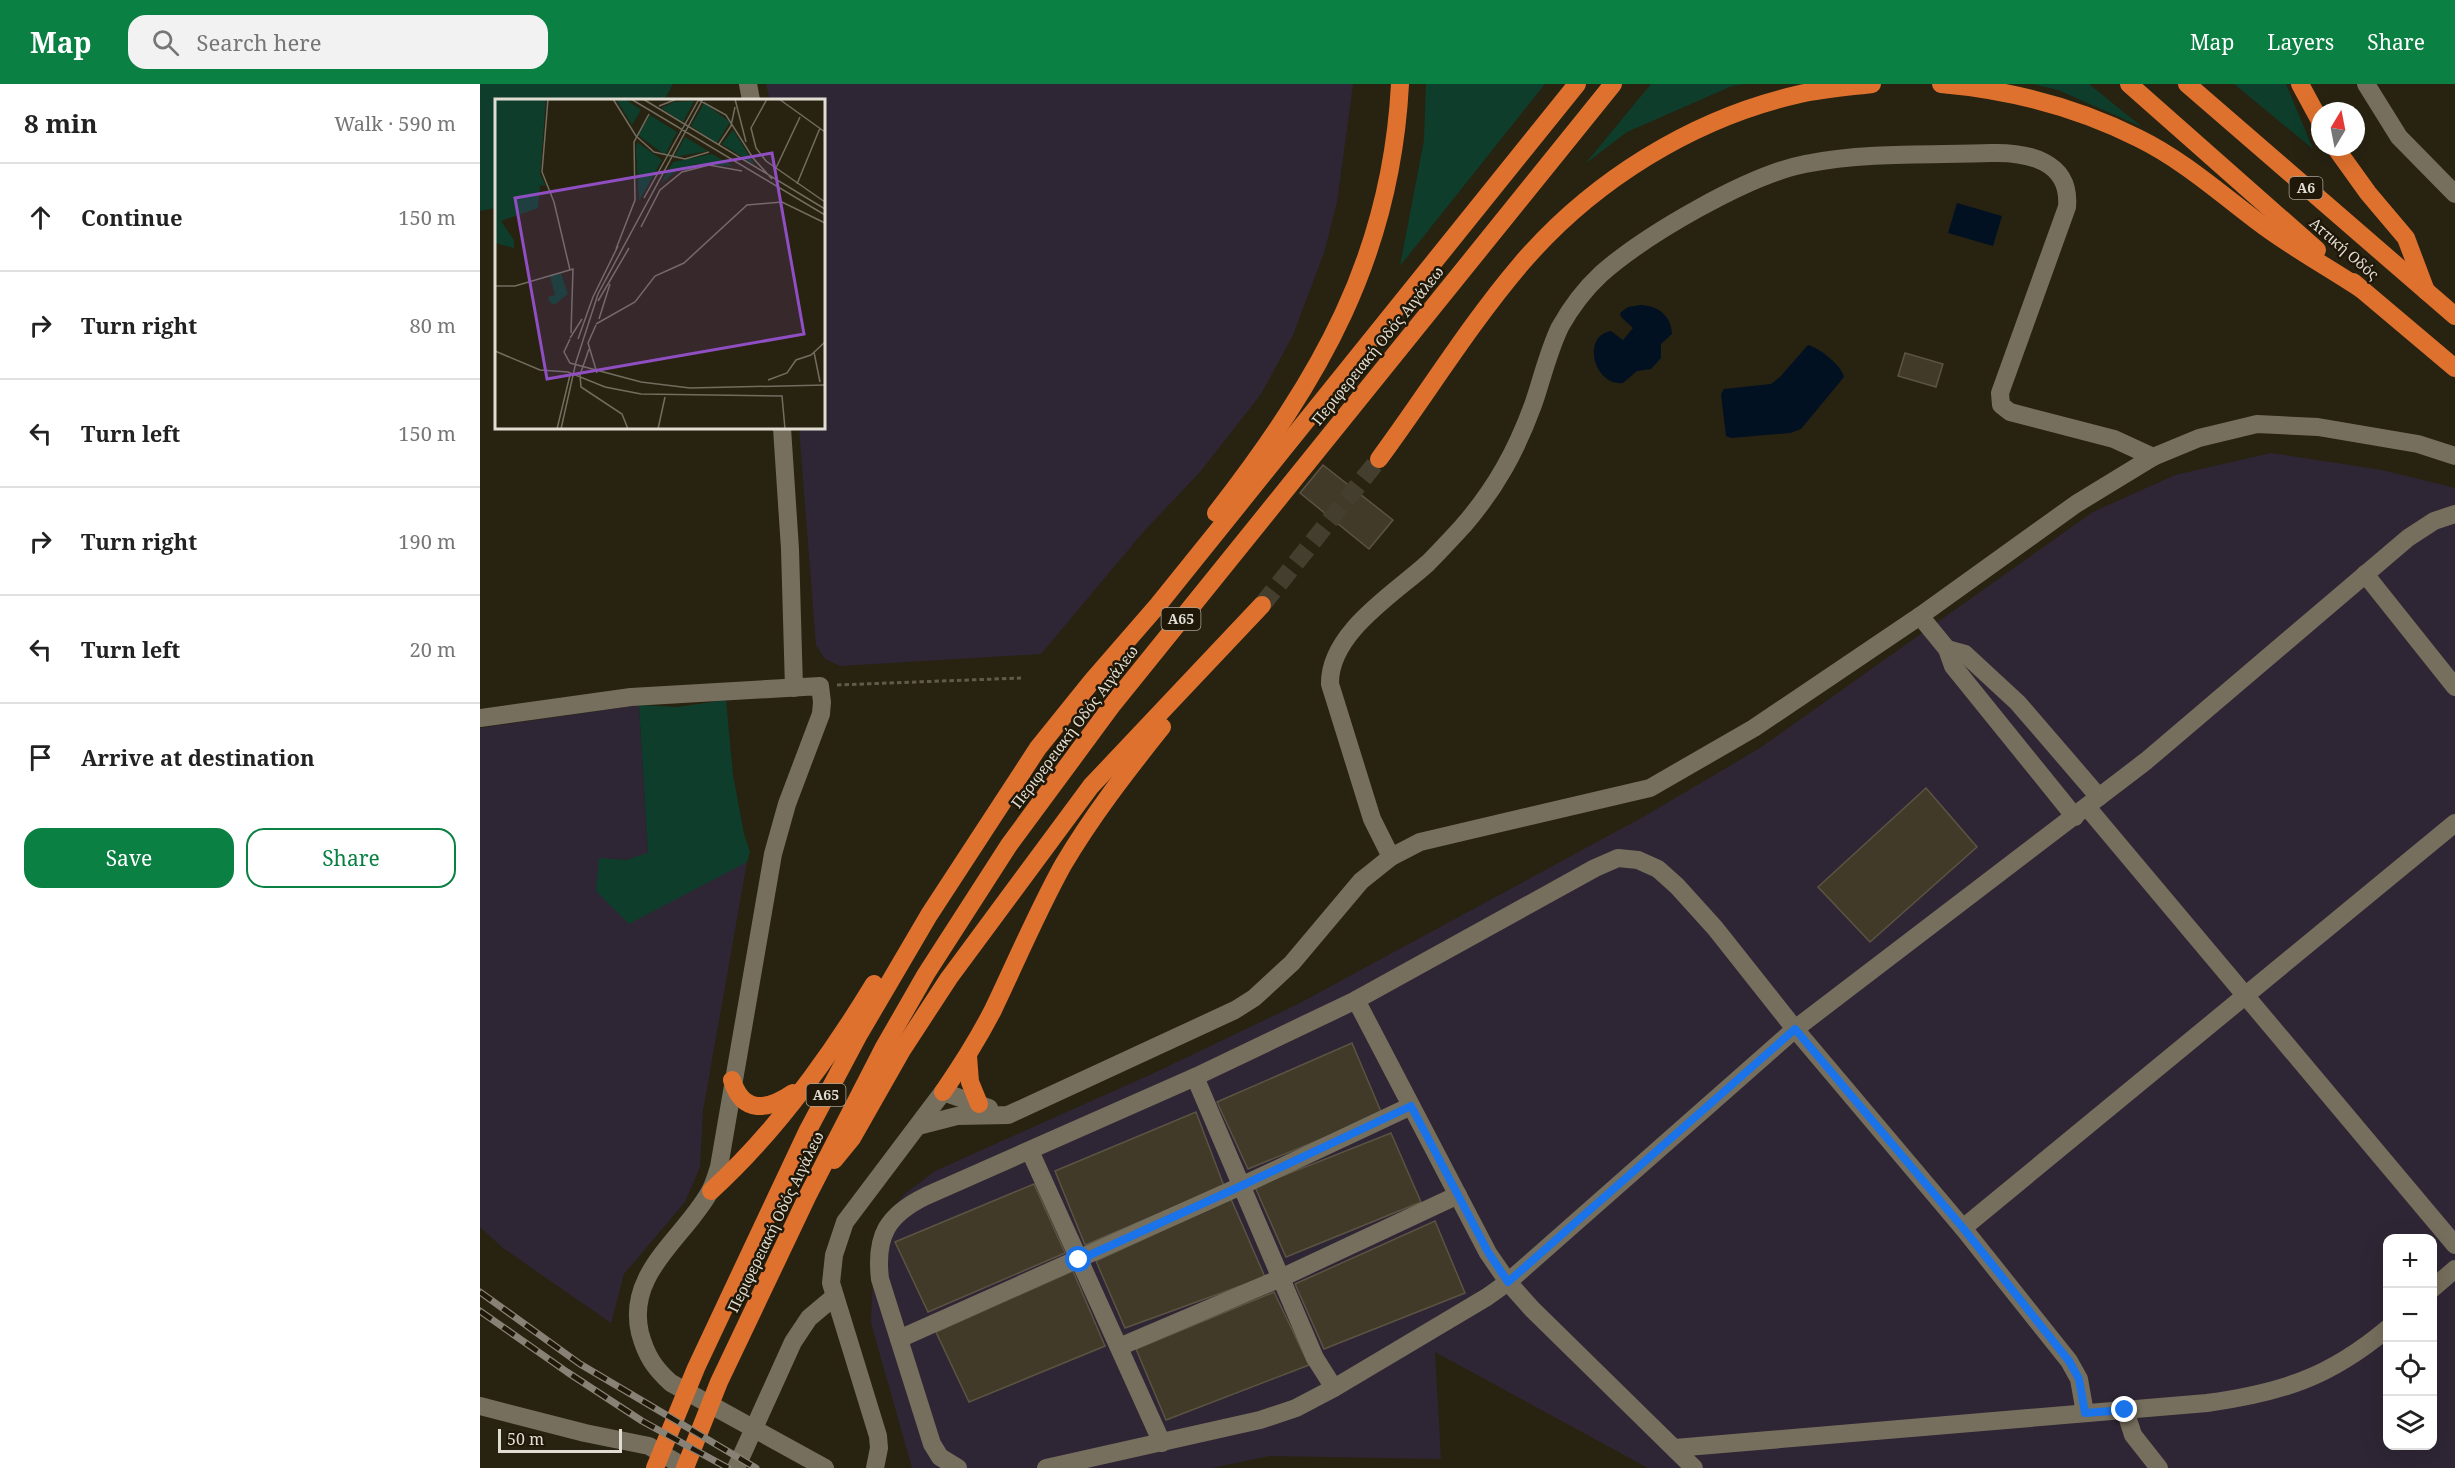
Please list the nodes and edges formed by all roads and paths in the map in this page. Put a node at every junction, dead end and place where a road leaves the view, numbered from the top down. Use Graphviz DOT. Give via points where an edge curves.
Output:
graph roads {
  1 [pos="748,84"];
  2 [pos="1400,84"];
  3 [pos="1577,84"];
  4 [pos="1613,84"];
  5 [pos="1872,84"];
  6 [pos="1941,84"];
  7 [pos="2129,84"];
  8 [pos="2187,84"];
  9 [pos="2300,84"];
  10 [pos="2366,84"];
  11 [pos="752,99"];
  12 [pos="2311,104"];
  13 [pos="2341,156"];
  14 [pos="2455,194"];
  15 [pos="2361,289"];
  16 [pos="2426,292"];
  17 [pos="2455,316"];
  18 [pos="2455,368"];
  19 [pos="782,429"];
  20 [pos="2455,456"];
  21 [pos="2153,457"];
  22 [pos="1379,459"];
  23 [pos="2455,514"];
  24 [pos="2365,574"];
  25 [pos="1262,604"];
  26 [pos="1158,605"];
  27 [pos="1920,616"];
  28 [pos="1229,642"];
  29 [pos="1947,649"];
  30 [pos="1021,678"];
  31 [pos="820,686"];
  32 [pos="2455,687"];
  33 [pos="794,688"];
  34 [pos="480,718"];
  35 [pos="2087,807"];
  36 [pos="2455,823"];
  37 [pos="982,836"];
  38 [pos="1391,857"];
  39 [pos="2246,995"];
  40 [pos="1356,1000"];
  41 [pos="1795,1029"];
  42 [pos="968,1056"];
  43 [pos="1195,1077"];
  44 [pos="732,1080"];
  45 [pos="806,1082"];
  46 [pos="943,1092"];
  47 [pos="979,1104"];
  48 [pos="1411,1106"];
  49 [pos="1008,1115"];
  50 [pos="918,1126"];
  51 [pos="1030,1151"];
  52 [pos="1241,1186"];
  53 [pos="711,1191"];
  54 [pos="808,1195"];
  55 [pos="1458,1195"];
  56 [pos="1963,1228"];
  57 [pos="2455,1245"];
  58 [pos="1079,1260"];
  59 [pos="2455,1269"];
  60 [pos="1281,1278"];
  61 [pos="1508,1282"];
  62 [pos="2434,1288"];
  63 [pos="834,1297"];
  64 [pos="2383,1332"];
  65 [pos="898,1339"];
  66 [pos="1119,1347"];
  67 [pos="1334,1388"];
  68 [pos="480,1406"];
  69 [pos="2125,1410"];
  70 [pos="2085,1413"];
  71 [pos="1162,1443"];
  72 [pos="1675,1448"];
  73 [pos="655,1468"];
  74 [pos="685,1468"];
  75 [pos="736,1468"];
  76 [pos="825,1468"];
  77 [pos="874,1468"];
  78 [pos="958,1468"];
  79 [pos="1046,1468"];
  80 [pos="1694,1468"];
  81 [pos="2159,1468"];
  1 -- 11 [label="street"];
  2 -- 26 [label="highway" via="1396,142 1380,217 1335,333 1288,416 1204,528"];
  3 -- 26 [label="highway, Περιφερειακή Οδός Αιγάλεω / Α65"];
  4 -- 54 [label="highway, Περιφερειακή Οδός Αιγάλεω / Α65" via="1135,676 1016,835 920,983"];
  5 -- 22 [label="highway" via="1800,94 1760,106 1704,127 1618,176 1522,263"];
  6 -- 15 [label="highway" via="2046,102 2140,139"];
  7 -- 15 [label="highway, Αττική Οδός / Α6"];
  8 -- 16 [label="highway, Αττική Οδός / Α6"];
  9 -- 12 [label="highway"];
  10 -- 14 [label="street" via="2399,137"];
  13 -- 16 [label="highway" via="2406,238"];
  15 -- 18 [label="highway, Αττική Οδός / Α6"];
  16 -- 17 [label="highway, Αττική Οδός / Α6"];
  19 -- 33 [label="street"];
  20 -- 21 [label="street" via="2377,435 2318,426 2257,424 2199,438"];
  21 -- 27 [label="street" via="2076,504"];
  21 -- 38 [label="street" via="2114,439 2010,412 2001,405 2000,393 2067,207 2064,180 2041,160 2005,153 1847,157 1802,164 1702,207 1601,274 1580,298 1551,347 1534,403 1506,468 1464,524 1427,563 1366,616 1335,655 1330,684 1372,819"];
  23 -- 24 [label="street" via="2434,521 2408,538"];
  24 -- 32 [label="street"];
  24 -- 35 [label="street"];
  25 -- 28 [label="highway"];
  26 -- 37 [label="highway, Περιφερειακή Οδός Αιγάλεω / Α65" via="1038,748"];
  27 -- 29 [label="street"];
  27 -- 38 [label="street" via="1754,728 1650,788 1420,842"];
  28 -- 42 [label="highway" via="1078,840"];
  28 -- 54 [label="highway" via="1091,786 949,978 852,1138"];
  29 -- 35 [label="street" via="1953,666"];
  29 -- 35 [label="street" via="1965,654 2018,703"];
  30 -- 31 [label="path"];
  31 -- 33 [label="street"];
  31 -- 44 [label="street" via="821,714 786,804 772,854"];
  33 -- 34 [label="street" via="631,697"];
  35 -- 39 [label="street"];
  35 -- 41 [label="street"];
  36 -- 39 [label="street"];
  37 -- 45 [label="highway" via="942,875 862,1004"];
  37 -- 73 [label="highway, Περιφερειακή Οδός Αιγάλεω / Α65" via="929,915 807,1132 696,1368"];
  38 -- 49 [label="street" via="1361,881 1292,963 1254,998 1214,1021"];
  39 -- 56 [label="street"];
  39 -- 57 [label="street"];
  40 -- 41 [label="street" via="1618,858 1638,860 1658,869 1677,886"];
  40 -- 43 [label="street"];
  40 -- 48 [label="street"];
  41 -- 56 [label="street"];
  41 -- 61 [label="street"];
  42 -- 46 [label="highway"];
  42 -- 47 [label="highway" via="970,1082"];
  43 -- 51 [label="street"];
  43 -- 52 [label="street"];
  44 -- 45 [label="highway" via="744,1101 767,1107"];
  44 -- 53 [label="street" via="719,1167"];
  45 -- 53 [label="highway"];
  46 -- 47 [label="street"];
  46 -- 50 [label="street"];
  47 -- 49 [label="street"];
  48 -- 52 [label="street"];
  48 -- 55 [label="street"];
  49 -- 50 [label="street" via="957,1116"];
  50 -- 63 [label="street" via="845,1222 834,1255"];
  51 -- 58 [label="street"];
  51 -- 65 [label="street" via="909,1204 886,1227 880,1242 879,1270"];
  52 -- 58 [label="street"];
  52 -- 60 [label="street"];
  53 -- 76 [label="street" via="655,1263 640,1292 638,1325 647,1357 671,1383"];
  54 -- 74 [label="highway, Περιφερειακή Οδός Αιγάλεω / Α65" via="719,1382"];
  55 -- 60 [label="street"];
  55 -- 61 [label="street"];
  56 -- 70 [label="street" via="2069,1361 2079,1379"];
  58 -- 65 [label="street"];
  58 -- 66 [label="street"];
  59 -- 62 [label="street"];
  60 -- 66 [label="street"];
  60 -- 67 [label="street" via="1315,1358"];
  61 -- 67 [label="street"];
  61 -- 72 [label="street"];
  63 -- 75 [label="street" via="801,1328"];
  63 -- 77 [label="street" via="878,1436"];
  64 -- 69 [label="street" via="2335,1367 2254,1397"];
  65 -- 78 [label="street" via="932,1444 940,1457"];
  66 -- 71 [label="street"];
  67 -- 71 [label="street" via="1296,1408 1260,1420"];
  68 -- 74 [label="street" via="649,1446"];
  69 -- 70 [label="street"];
  69 -- 81 [label="street" via="2133,1435"];
  70 -- 72 [label="street"];
  71 -- 79 [label="street"];
  72 -- 80 [label="street"];
}
